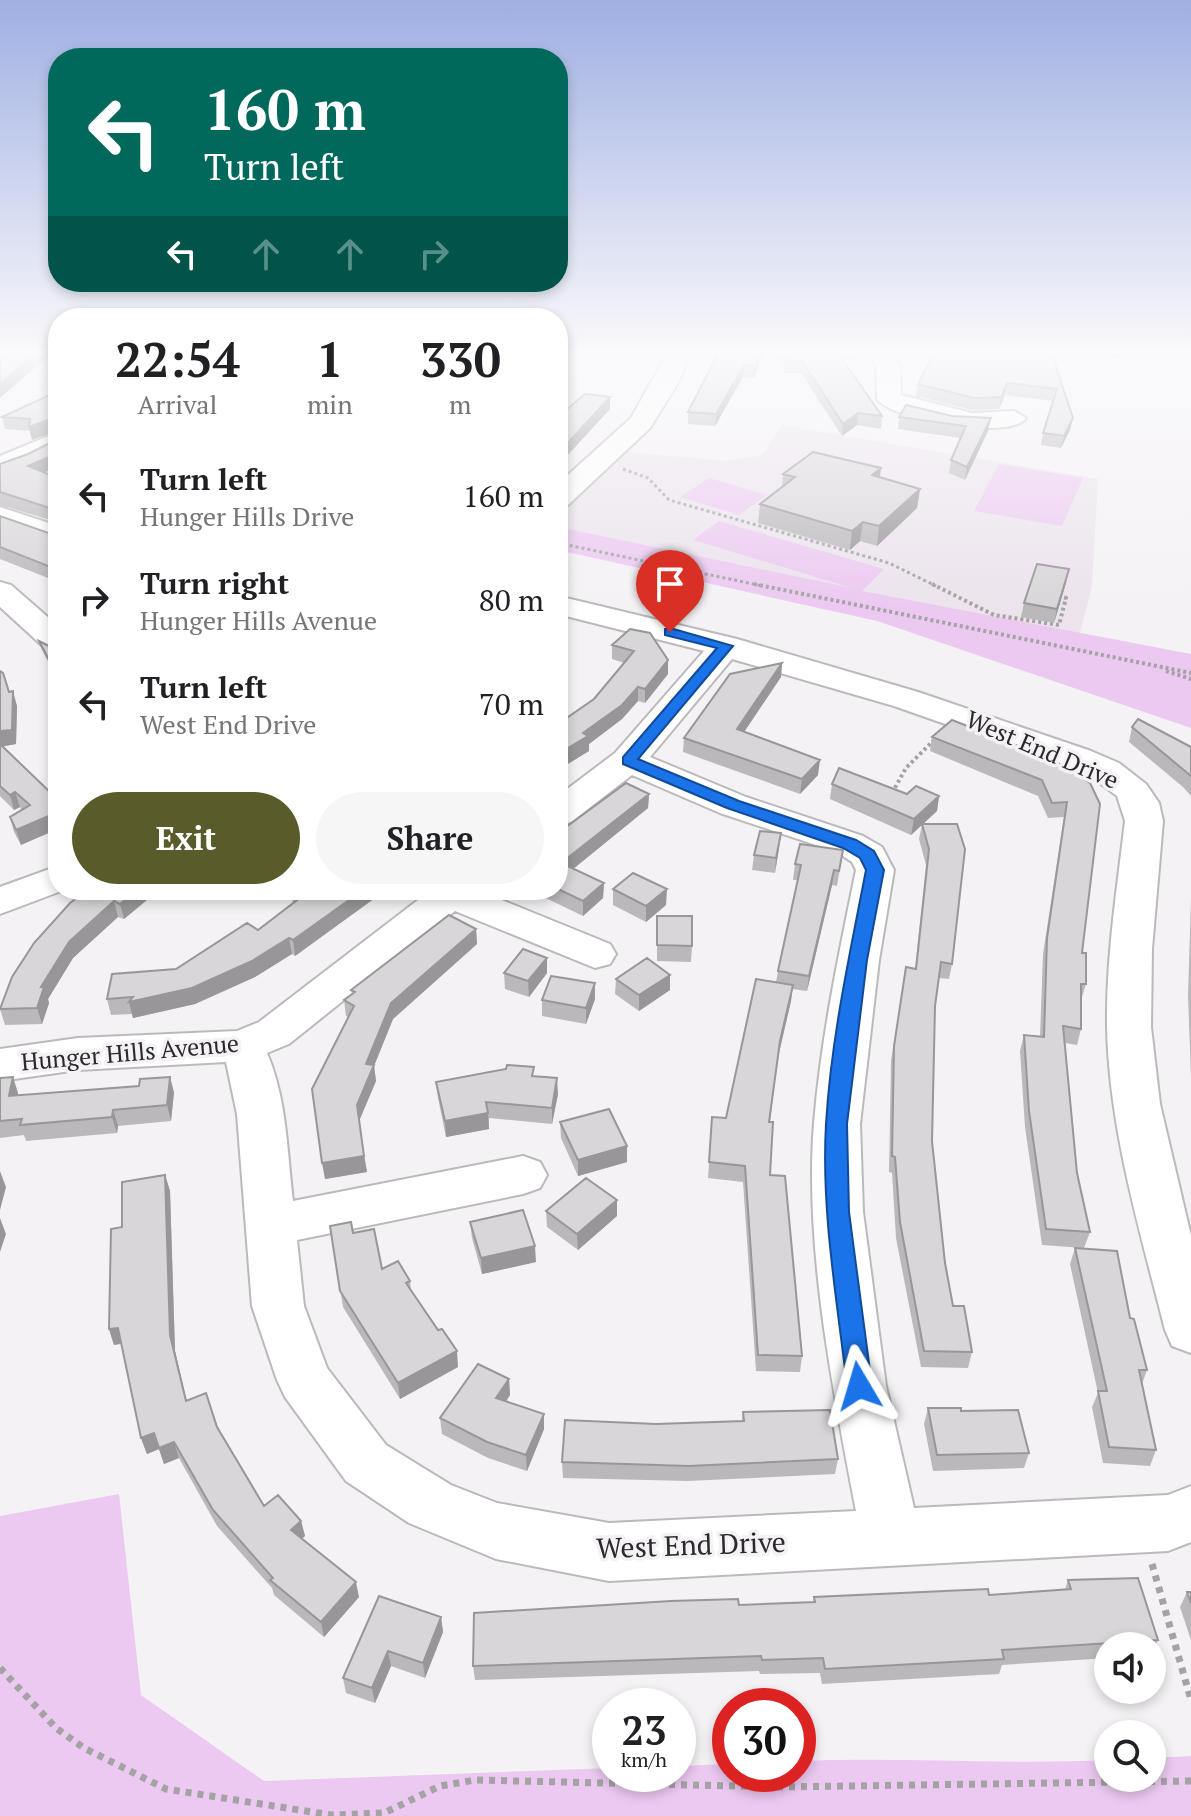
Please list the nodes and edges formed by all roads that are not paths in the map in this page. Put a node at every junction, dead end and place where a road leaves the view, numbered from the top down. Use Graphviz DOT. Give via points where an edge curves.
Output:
graph roads {
  1 [pos="626,437"];
  2 [pos="48,444"];
  3 [pos="0,466"];
  4 [pos="568,490"];
  5 [pos="0,515"];
  6 [pos="48,532"];
  7 [pos="0,591"];
  8 [pos="568,607"];
  9 [pos="48,634"];
  10 [pos="726,646"];
  11 [pos="628,761"];
  12 [pos="568,806"];
  13 [pos="48,882"];
  14 [pos="444,900"];
  15 [pos="472,900"];
  16 [pos="0,901"];
  17 [pos="595,954"];
  18 [pos="242,1046"];
  19 [pos="0,1065"];
  20 [pos="523,1175"];
  21 [pos="272,1225"];
  22 [pos="1191,1330"];
  23 [pos="1166,1520"];
  24 [pos="891,1536"];
  1 -- 4 [label="street"];
  2 -- 3 [label="street"];
  5 -- 6 [label="street"];
  7 -- 9 [label="street"];
  8 -- 10 [label="street, West End Drive"];
  10 -- 11 [label="street"];
  10 -- 22 [label="street, West End Drive" via="917,700 1082,762 1121,781 1143,807 1129,1026 1136,1100"];
  11 -- 12 [label="street"];
  11 -- 24 [label="street" via="858,849 875,870 837,1124 838,1212 859,1386"];
  13 -- 16 [label="street"];
  14 -- 18 [label="street, Hunger Hills Avenue" via="274,1033"];
  15 -- 17 [label="street, Hunger Hills Avenue"];
  18 -- 19 [label="street, Hunger Hills Avenue" via="78,1054"];
  18 -- 21 [label="street, West End Drive" via="256,1087"];
  20 -- 21 [label="street"];
  21 -- 24 [label="street, West End Drive" via="278,1306 304,1380 366,1463 430,1504 496,1531 609,1552"];
  23 -- 24 [label="street, West End Drive"];
}
